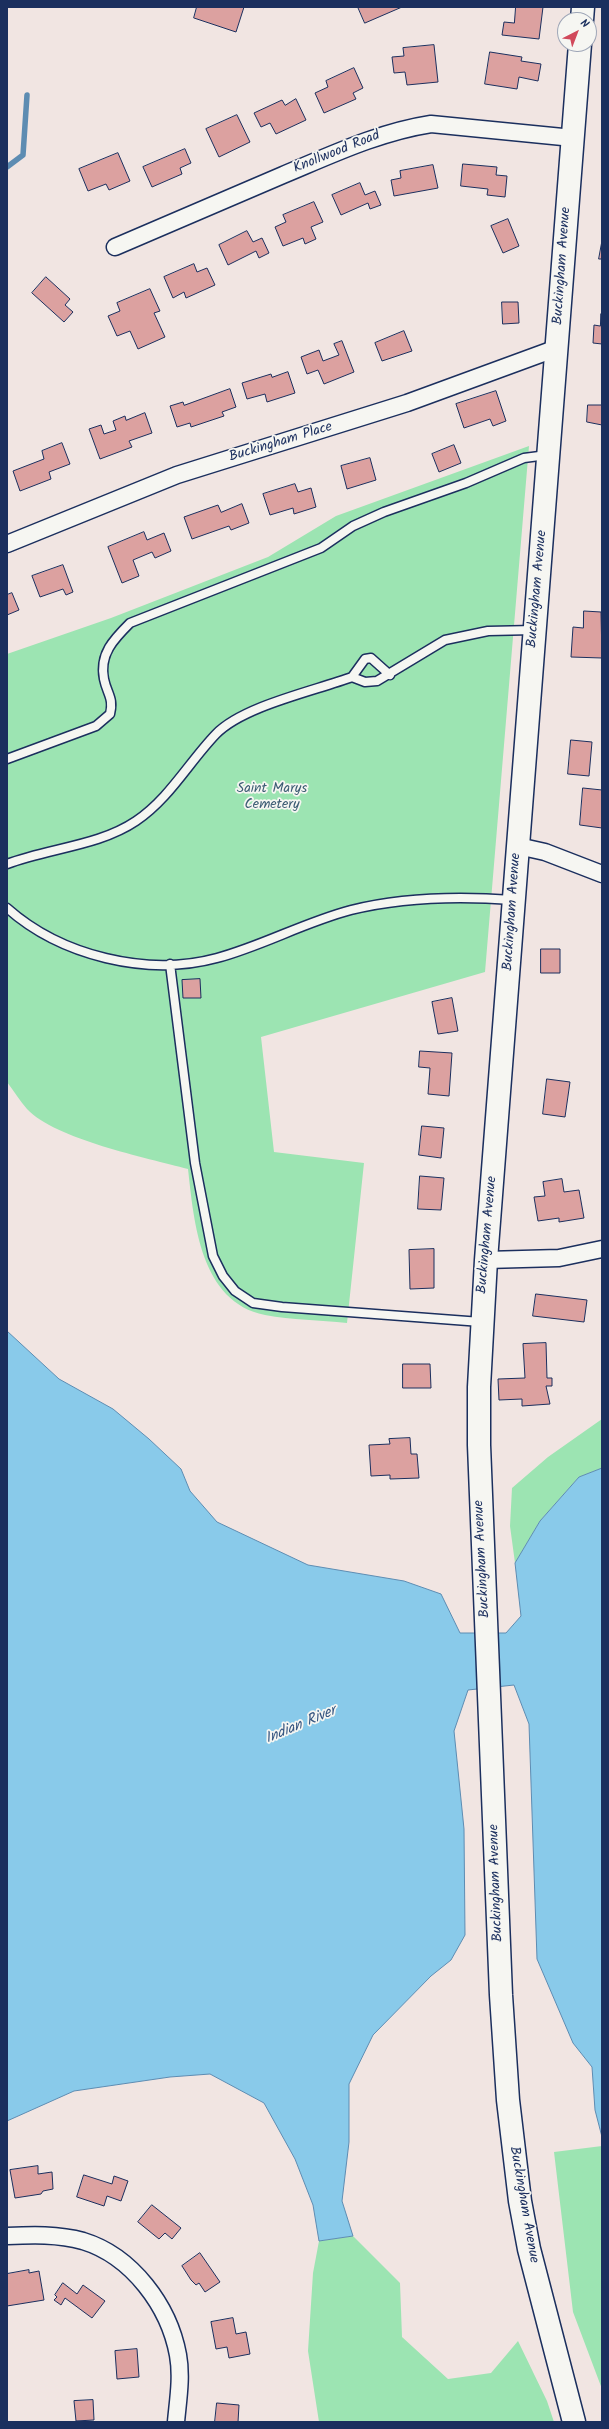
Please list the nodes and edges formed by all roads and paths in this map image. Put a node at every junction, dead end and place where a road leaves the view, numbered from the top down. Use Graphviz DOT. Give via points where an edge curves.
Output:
graph roads {
  1 [pos="579,52"];
  2 [pos="573,138"];
  3 [pos="115,247"];
  4 [pos="557,348"];
  5 [pos="548,455"];
  6 [pos="7,544"];
  7 [pos="535,630"];
  8 [pos="390,675"];
  9 [pos="352,678"];
  10 [pos="7,759"];
  11 [pos="518,846"];
  12 [pos="7,864"];
  13 [pos="602,874"];
  14 [pos="514,900"];
  15 [pos="7,908"];
  16 [pos="170,964"];
  17 [pos="602,1249"];
  18 [pos="486,1260"];
  19 [pos="481,1322"];
  20 [pos="7,2236"];
  21 [pos="176,2422"];
  22 [pos="574,2422"];
  1 -- 2 [label="main road, Buckingham Avenue"];
  2 -- 3 [label="street, Knollwood Road" via="431,124 411,127 336,153"];
  2 -- 4 [label="main road, Buckingham Avenue"];
  4 -- 5 [label="main road, Buckingham Avenue"];
  4 -- 6 [label="street, Buckingham Place" via="407,403 177,475"];
  5 -- 7 [label="main road, Buckingham Avenue"];
  5 -- 10 [label="lane" via="524,458 466,483 384,512 353,526 320,548 130,623 112,641 104,661 104,679 113,702 110,714 96,726"];
  7 -- 8 [label="lane" via="488,631 444,640"];
  7 -- 11 [label="main road, Buckingham Avenue"];
  8 -- 9 [label="lane" via="377,682"];
  8 -- 9 [label="lane" via="371,658 365,659"];
  9 -- 12 [label="lane" via="242,715 228,724 136,820 110,834 36,853"];
  11 -- 13 [label="street" via="545,852"];
  11 -- 14 [label="main road, Buckingham Avenue"];
  14 -- 16 [label="lane" via="441,898 389,902 350,911 216,958"];
  14 -- 18 [label="main road, Buckingham Avenue"];
  15 -- 16 [label="lane" via="48,937 86,952 135,963"];
  16 -- 19 [label="lane" via="195,1163 206,1227 213,1256 234,1291 252,1303 282,1307"];
  17 -- 18 [label="street" via="559,1258"];
  18 -- 19 [label="main road, Buckingham Avenue"];
  19 -- 22 [label="main road, Buckingham Avenue" via="478,1445 501,1995 512,2141 529,2249"];
  20 -- 21 [label="street" via="44,2235 82,2241 119,2260 135,2274 162,2310 172,2331 178,2356"];
}
